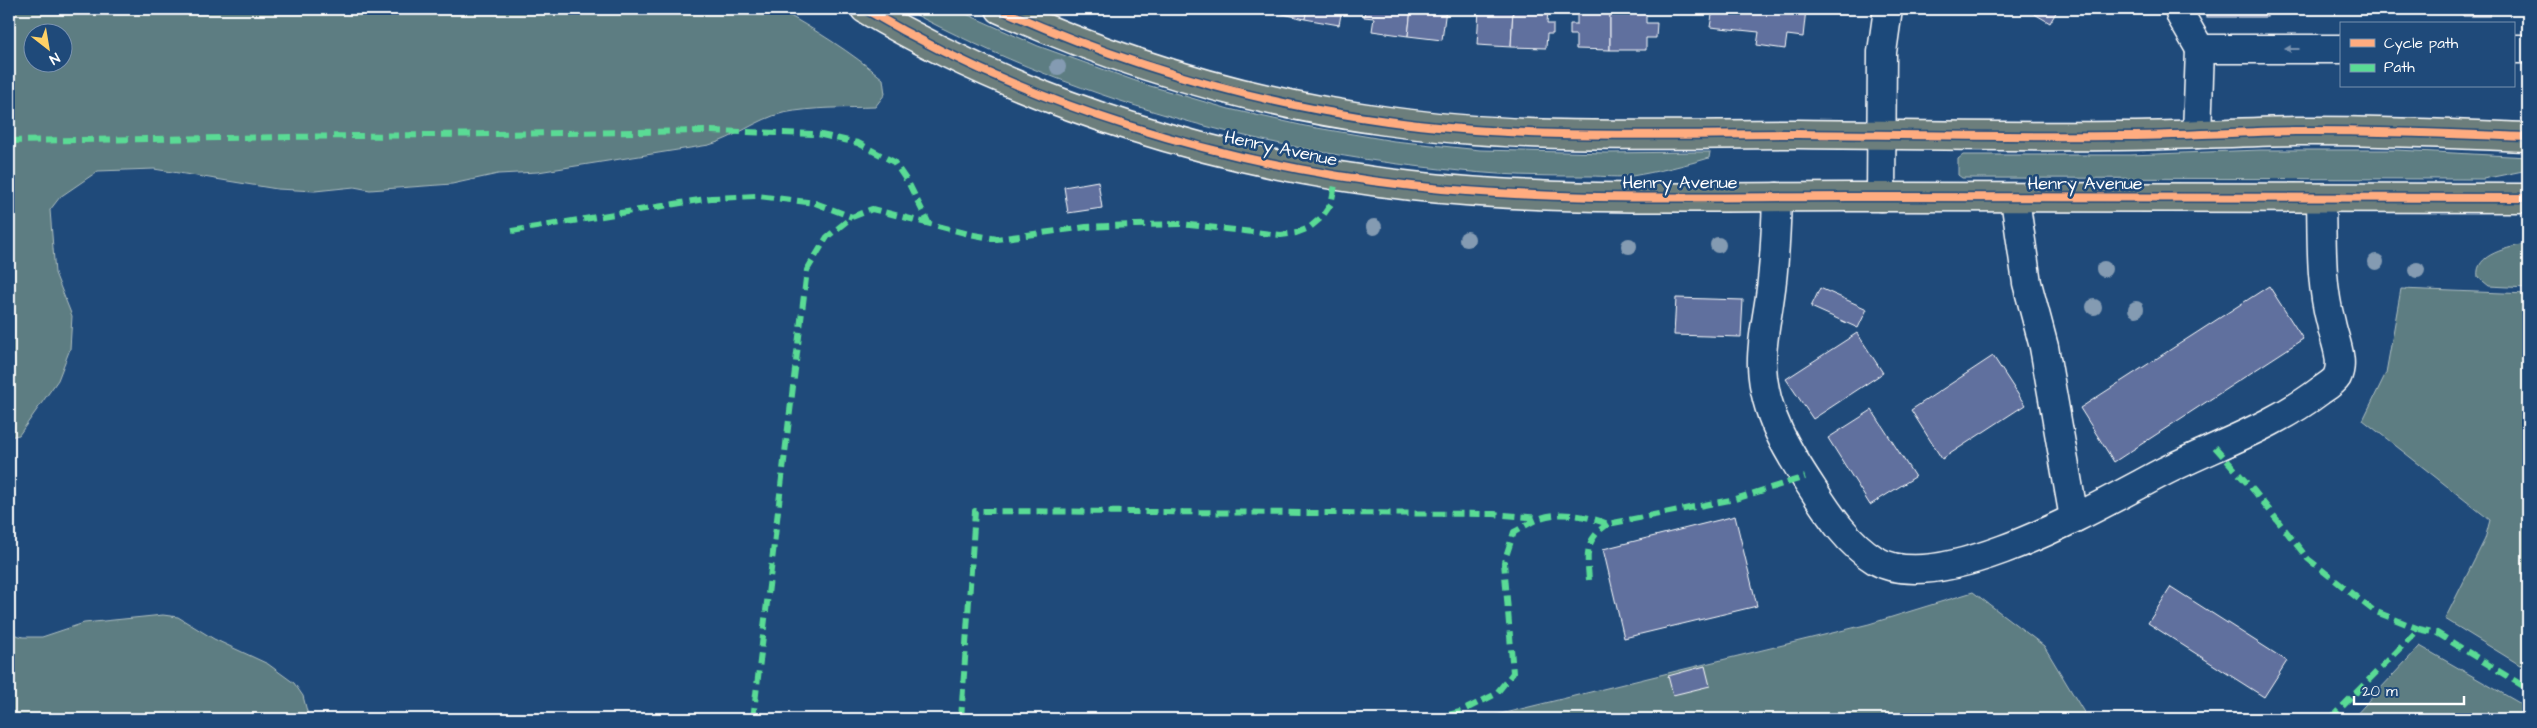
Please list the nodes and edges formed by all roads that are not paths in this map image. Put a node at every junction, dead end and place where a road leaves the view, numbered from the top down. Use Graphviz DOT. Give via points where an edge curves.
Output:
graph roads {
  1 [pos="865,9"];
  2 [pos="1000,9"];
  3 [pos="1888,9"];
  4 [pos="2179,9"];
  5 [pos="2200,49"];
  6 [pos="2340,49"];
  7 [pos="2514,49"];
  8 [pos="2528,49"];
  9 [pos="2197,134"];
  10 [pos="1881,136"];
  11 [pos="2528,137"];
  12 [pos="1881,197"];
  13 [pos="1777,198"];
  14 [pos="2015,198"];
  15 [pos="2321,198"];
  16 [pos="2528,198"];
  17 [pos="2074,518"];
  1 -- 13 [label="main road, Henry Avenue" via="936,47 1063,102 1195,144 1337,176 1414,186 1582,197"];
  2 -- 10 [label="main road" via="1100,51 1181,78 1245,95 1387,122 1533,132"];
  3 -- 10 [label="street" via="1882,52"];
  4 -- 5 [label="street"];
  6 -- 5 [label="street, one-way"];
  5 -- 9 [label="street"];
  7 -- 8 [label="street"];
  9 -- 10 [label="main road"];
  9 -- 11 [label="main road" via="2394,132"];
  10 -- 12 [label="street"];
  12 -- 13 [label="main road, Henry Avenue"];
  12 -- 14 [label="main road, Henry Avenue"];
  13 -- 17 [label="street" via="1774,264 1762,364 1765,395 1773,421 1840,529 1876,561 1901,568 1928,568 1987,555"];
  14 -- 15 [label="main road, Henry Avenue"];
  14 -- 17 [label="street" via="2027,282 2044,347"];
  15 -- 16 [label="main road, Henry Avenue"];
  15 -- 17 [label="street" via="2322,276 2338,355 2336,379 2282,416"];
}
